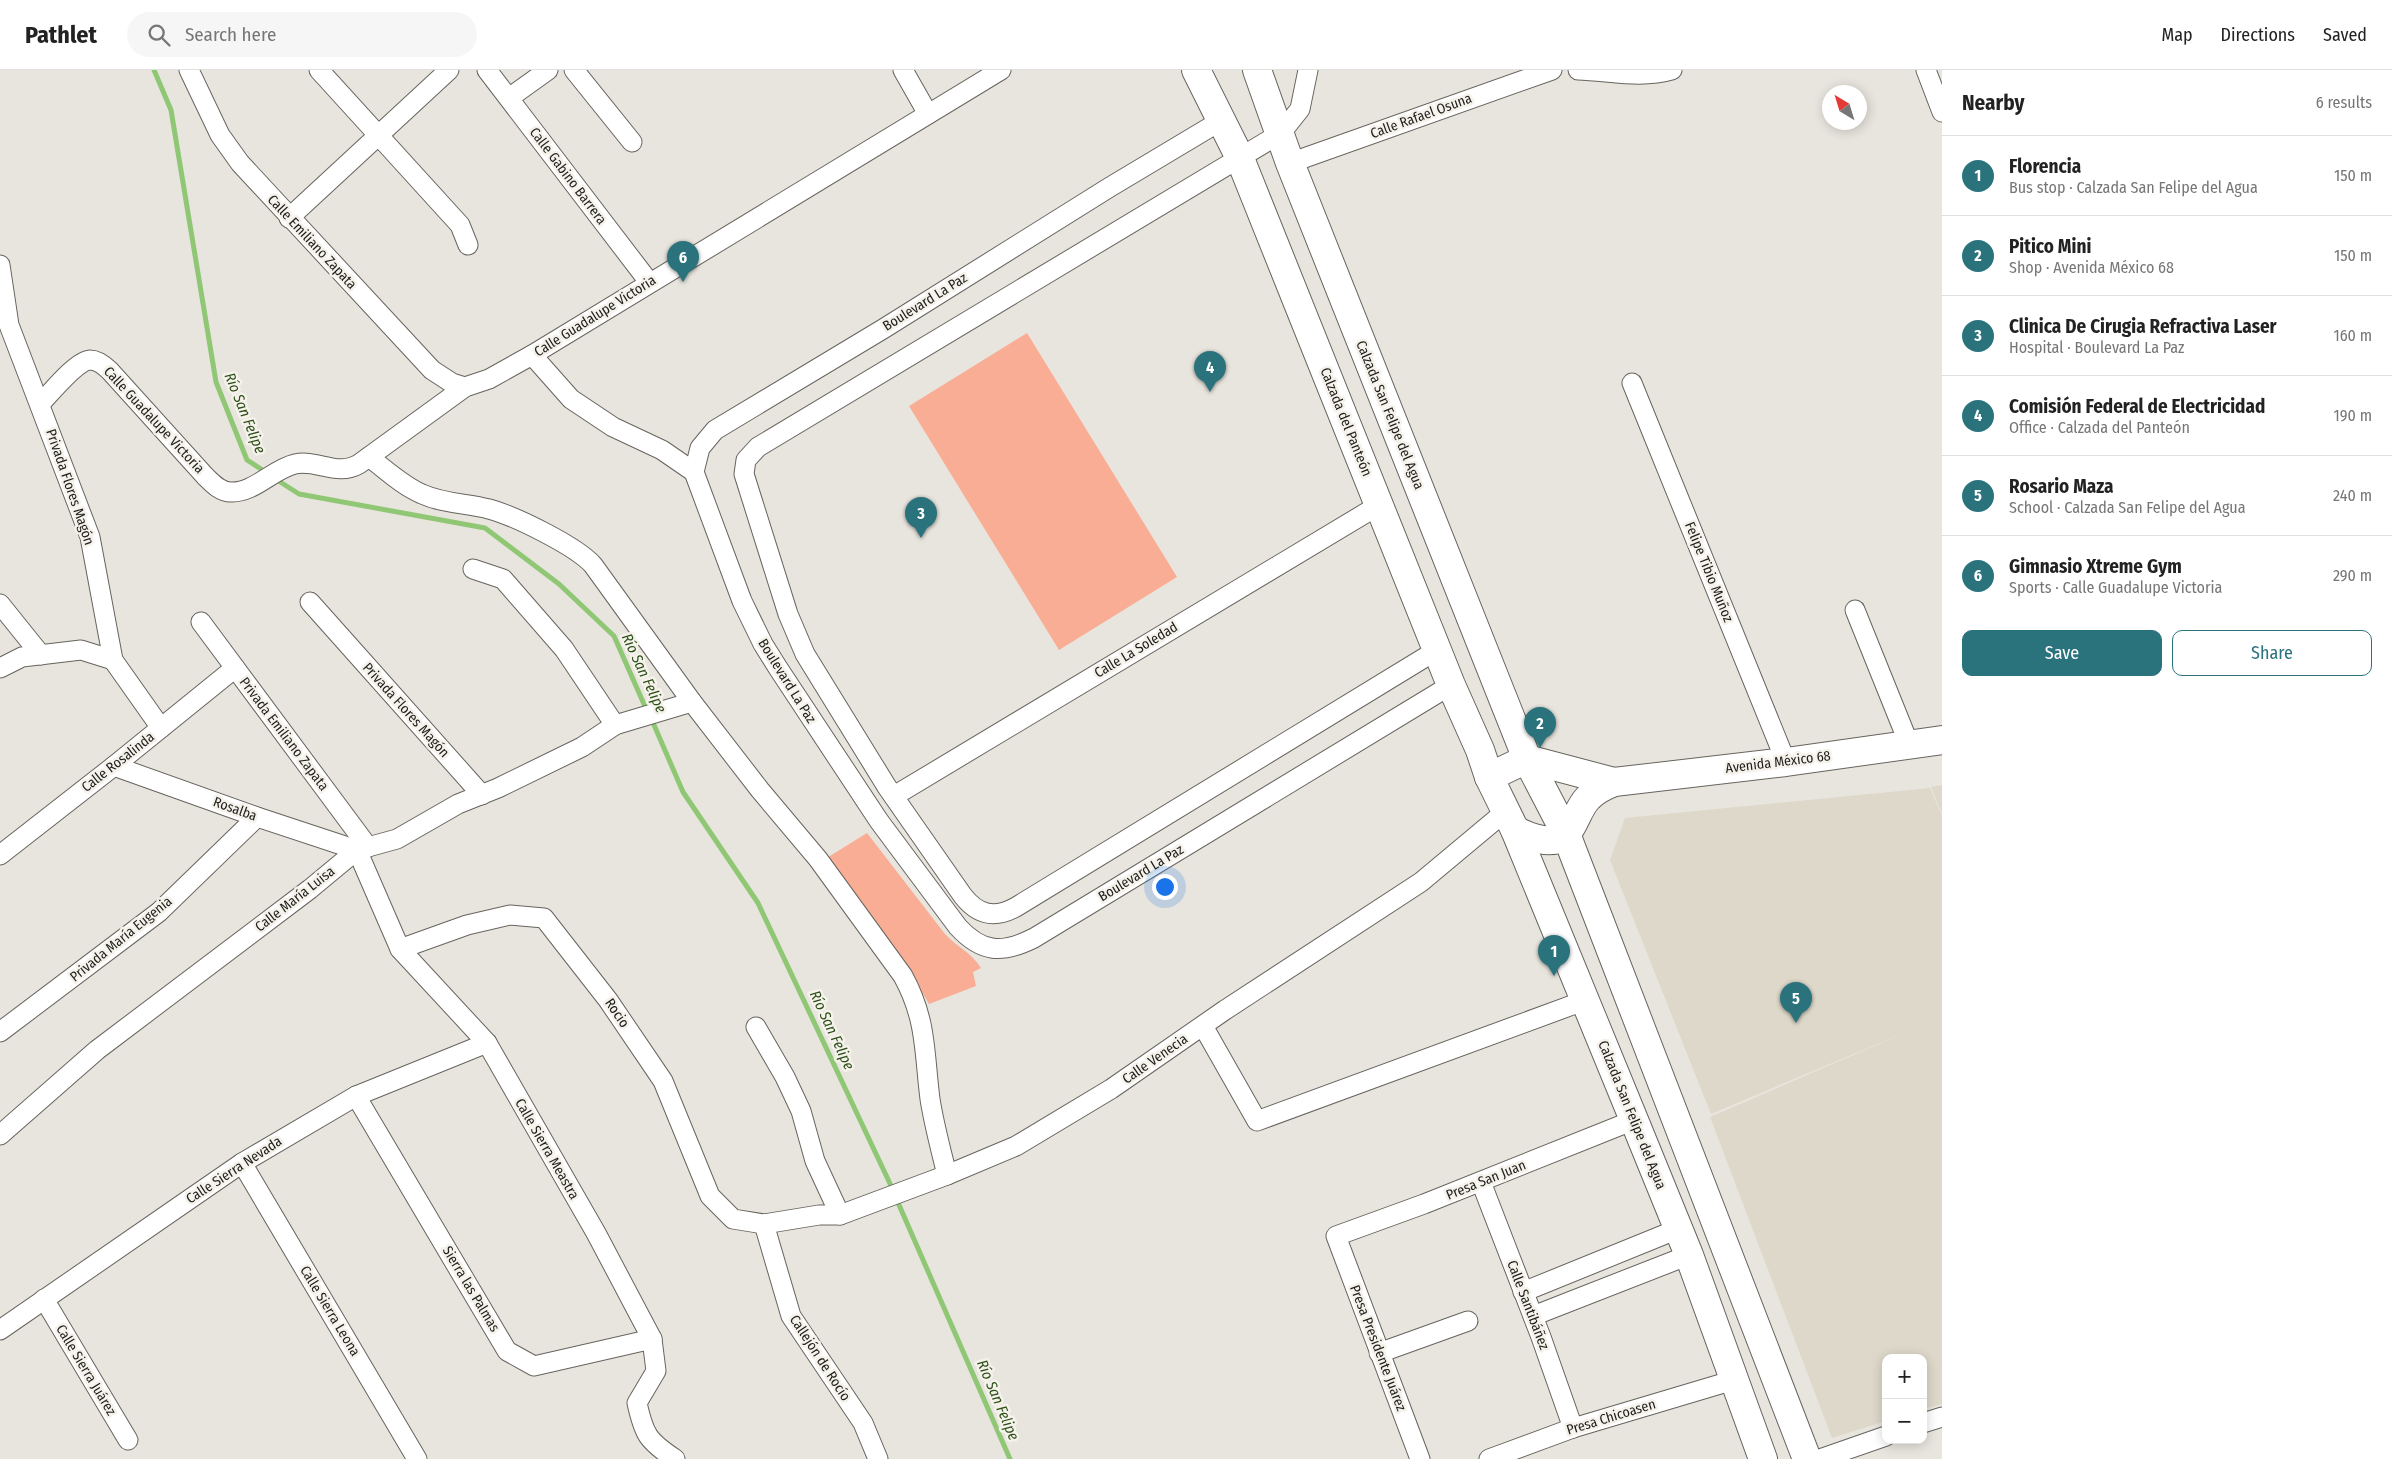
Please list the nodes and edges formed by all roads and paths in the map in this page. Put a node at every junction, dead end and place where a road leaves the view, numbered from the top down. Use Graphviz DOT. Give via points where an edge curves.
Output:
graph roads {
  1 [pos="189,70"];
  2 [pos="319,70"];
  3 [pos="448,70"];
  4 [pos="487,70"];
  5 [pos="548,70"];
  6 [pos="574,70"];
  7 [pos="903,70"];
  8 [pos="1001,70"];
  9 [pos="1196,70"];
  10 [pos="1257,70"];
  11 [pos="1308,70"];
  12 [pos="1552,70"];
  13 [pos="1578,70"];
  14 [pos="1672,70"];
  15 [pos="1926,70"];
  16 [pos="509,98"];
  17 [pos="1942,112"];
  18 [pos="928,114"];
  19 [pos="1222,120"];
  20 [pos="1281,133"];
  21 [pos="378,135"];
  22 [pos="632,142"];
  23 [pos="1239,156"];
  24 [pos="1290,163"];
  25 [pos="289,218"];
  26 [pos="468,245"];
  27 [pos="0,265"];
  28 [pos="649,282"];
  29 [pos="5,327"];
  30 [pos="532,355"];
  31 [pos="1632,383"];
  32 [pos="465,387"];
  33 [pos="40,404"];
  34 [pos="369,457"];
  35 [pos="694,472"];
  36 [pos="1379,504"];
  37 [pos="473,569"];
  38 [pos="310,602"];
  39 [pos="0,604"];
  40 [pos="1855,610"];
  41 [pos="201,622"];
  42 [pos="1437,650"];
  43 [pos="41,655"];
  44 [pos="112,660"];
  45 [pos="0,668"];
  46 [pos="235,668"];
  47 [pos="1451,685"];
  48 [pos="692,702"];
  49 [pos="620,724"];
  50 [pos="162,728"];
  51 [pos="1942,740"];
  52 [pos="1909,744"];
  53 [pos="1527,759"];
  54 [pos="1786,762"];
  55 [pos="114,766"];
  56 [pos="1488,777"];
  57 [pos="1614,782"];
  58 [pos="482,795"];
  59 [pos="894,796"];
  60 [pos="257,817"];
  61 [pos="1510,820"];
  62 [pos="1566,834"];
  63 [pos="362,848"];
  64 [pos="0,855"];
  65 [pos="400,948"];
  66 [pos="1586,1000"];
  67 [pos="1203,1026"];
  68 [pos="756,1027"];
  69 [pos="0,1032"];
  70 [pos="487,1043"];
  71 [pos="356,1096"];
  72 [pos="1634,1120"];
  73 [pos="0,1135"];
  74 [pos="242,1163"];
  75 [pos="947,1175"];
  76 [pos="1481,1182"];
  77 [pos="840,1215"];
  78 [pos="764,1224"];
  79 [pos="1678,1230"];
  80 [pos="1336,1236"];
  81 [pos="1689,1255"];
  82 [pos="1523,1292"];
  83 [pos="44,1299"];
  84 [pos="1533,1316"];
  85 [pos="1468,1321"];
  86 [pos="0,1330"];
  87 [pos="652,1339"];
  88 [pos="1379,1353"];
  89 [pos="1734,1380"];
  90 [pos="1942,1417"];
  91 [pos="1927,1423"];
  92 [pos="1573,1428"];
  93 [pos="1882,1437"];
  94 [pos="128,1440"];
  95 [pos="417,1459"];
  96 [pos="675,1459"];
  97 [pos="878,1459"];
  98 [pos="1420,1459"];
  99 [pos="1489,1459"];
  100 [pos="1763,1459"];
  101 [pos="1807,1459"];
  102 [pos="1820,1459"];
  1 -- 25 [label="street, Calle Emiliano Zapata" via="229,148"];
  2 -- 21 [label="street"];
  3 -- 21 [label="street"];
  4 -- 16 [label="street, Calle Gabino Barrera"];
  5 -- 16 [label="street"];
  6 -- 22 [label="street"];
  7 -- 18 [label="street"];
  8 -- 18 [label="street, Calle Guadalupe Victoria"];
  9 -- 19 [label="main road, Calzada del Panteón"];
  10 -- 20 [label="main road, Calzada San Felipe del Agua"];
  11 -- 20 [label="street" via="1300,109"];
  12 -- 24 [label="street, Calle Rafael Osuna"];
  13 -- 14 [label="street" via="1655,75"];
  15 -- 17 [label="street"];
  16 -- 28 [label="street, Calle Gabino Barrera"];
  18 -- 28 [label="street, Calle Guadalupe Victoria"];
  19 -- 23 [label="main road, Calzada del Panteón"];
  19 -- 35 [label="street, Boulevard La Paz" via="715,430 700,448"];
  20 -- 23 [label="street, Boulevard La Paz"];
  20 -- 24 [label="main road, Calzada San Felipe del Agua"];
  21 -- 25 [label="street"];
  21 -- 26 [label="street" via="460,225"];
  23 -- 36 [label="main road, Calzada del Panteón"];
  23 -- 59 [label="street, Boulevard La Paz" via="769,440 746,460 746,484 799,643"];
  24 -- 53 [label="main road, Calzada San Felipe del Agua"];
  25 -- 32 [label="street, Calle Emiliano Zapata" via="432,370"];
  27 -- 29 [label="street, Privada Flores Magón"];
  28 -- 30 [label="street, Calle Guadalupe Victoria"];
  29 -- 33 [label="street, Privada Flores Magón"];
  30 -- 32 [label="street, Calle Guadalupe Victoria" via="489,379"];
  30 -- 35 [label="street" via="571,399 613,427 662,450"];
  31 -- 54 [label="street, Felipe Tibio Muñoz"];
  32 -- 34 [label="street, Calle Guadalupe Victoria"];
  33 -- 34 [label="street, Calle Guadalupe Victoria" via="80,364 90,360 101,363 213,484 228,492 250,486 287,466 303,463 348,470"];
  33 -- 44 [label="street, Privada Flores Magón" via="90,537"];
  34 -- 48 [label="street" via="423,494 490,509 580,553 600,573"];
  35 -- 47 [label="street, Boulevard La Paz" via="742,602 763,644 879,821 958,927 986,948 1013,947 1034,938"];
  36 -- 42 [label="main road, Calzada del Panteón"];
  36 -- 59 [label="street, Calle La Soledad"];
  37 -- 49 [label="street" via="503,579 564,649"];
  38 -- 58 [label="street, Privada Flores Magón"];
  39 -- 43 [label="street"];
  40 -- 52 [label="street"];
  41 -- 46 [label="street, Privada Emiliano Zapata"];
  42 -- 47 [label="main road, Calzada del Panteón"];
  42 -- 59 [label="street, Boulevard La Paz" via="1023,902 996,915 987,914 970,904"];
  43 -- 44 [label="street" via="80,650"];
  43 -- 45 [label="street" via="22,657"];
  44 -- 50 [label="street, Privada Flores Magón"];
  46 -- 50 [label="street, Calle Rosalinda"];
  46 -- 63 [label="street, Privada Emiliano Zapata"];
  47 -- 56 [label="main road, Calzada del Panteón" via="1480,750"];
  48 -- 49 [label="street, Calle María Luisa"];
  48 -- 75 [label="street" via="832,877 907,983 925,1035 930,1098"];
  49 -- 58 [label="street, Calle María Luisa" via="582,747"];
  50 -- 55 [label="street, Calle Rosalinda"];
  51 -- 52 [label="main road, Avenida México 68"];
  52 -- 54 [label="main road, Avenida México 68"];
  53 -- 56 [label="main road"];
  53 -- 57 [label="main road, Avenida México 68"];
  53 -- 62 [label="main road, Calzada San Felipe del Agua"];
  54 -- 57 [label="main road, Avenida México 68"];
  55 -- 60 [label="street, Rosalba"];
  55 -- 64 [label="street, Calle Rosalinda"];
  56 -- 61 [label="main road, Calzada San Felipe del Agua"];
  57 -- 62 [label="main road, Avenida México 68" via="1588,797"];
  58 -- 63 [label="street, Calle María Luisa" via="458,804 397,839"];
  60 -- 63 [label="street, Rosalba"];
  60 -- 69 [label="street, Privada María Eugenia" via="159,912"];
  61 -- 62 [label="main road" via="1529,838 1557,839"];
  61 -- 66 [label="main road, Calzada San Felipe del Agua"];
  61 -- 67 [label="street, Calle Venecia"];
  62 -- 101 [label="main road"];
  63 -- 65 [label="street, Calle Sierra Meastra"];
  63 -- 73 [label="street, Calle María Luisa" via="97,1050"];
  65 -- 70 [label="street, Calle Sierra Meastra"];
  65 -- 78 [label="street, Rocio" via="467,925 510,915 544,918 608,1000 663,1081 710,1196 733,1218"];
  66 -- 67 [label="street" via="1257,1121"];
  66 -- 72 [label="main road, Calzada San Felipe del Agua"];
  67 -- 75 [label="street, Calle Venecia" via="1111,1089 1016,1146"];
  68 -- 77 [label="street" via="801,1111 815,1161"];
  70 -- 71 [label="street, Calle Sierra Nevada"];
  70 -- 87 [label="street, Calle Sierra Meastra" via="596,1233"];
  71 -- 74 [label="street, Calle Sierra Nevada"];
  71 -- 87 [label="street, Sierra las Palmas" via="507,1351 534,1366"];
  72 -- 76 [label="street, Presa San Juan"];
  72 -- 79 [label="main road, Calzada San Felipe del Agua"];
  74 -- 83 [label="street, Calle Sierra Nevada"];
  74 -- 95 [label="street, Calle Sierra Leona"];
  75 -- 77 [label="street, Calle Venecia"];
  76 -- 80 [label="street, Presa San Juan"];
  76 -- 82 [label="street, Calle Santibáñez"];
  77 -- 78 [label="street, Calle Venecia"];
  78 -- 97 [label="street, Callejón de Rocío" via="791,1316 863,1423"];
  79 -- 81 [label="main road, Calzada San Felipe del Agua"];
  79 -- 82 [label="street"];
  80 -- 88 [label="street, Presa Presidente Juárez"];
  81 -- 84 [label="street"];
  81 -- 89 [label="main road, Calzada San Felipe del Agua"];
  82 -- 84 [label="street, Calle Santibáñez"];
  83 -- 86 [label="street, Calle Sierra Nevada"];
  83 -- 94 [label="street, Calle Sierra Juárez"];
  84 -- 92 [label="street, Calle Santibáñez"];
  85 -- 88 [label="street"];
  87 -- 96 [label="street, Calle Sierra Meastra" via="656,1371 637,1403 643,1430 657,1447"];
  88 -- 98 [label="street, Presa Presidente Juárez"];
  89 -- 92 [label="street, Presa Chicoasen"];
  89 -- 100 [label="main road, Calzada San Felipe del Agua"];
  90 -- 91 [label="street"];
  92 -- 99 [label="street, Presa Chicoasen"];
  93 -- 102 [label="street"];
}
